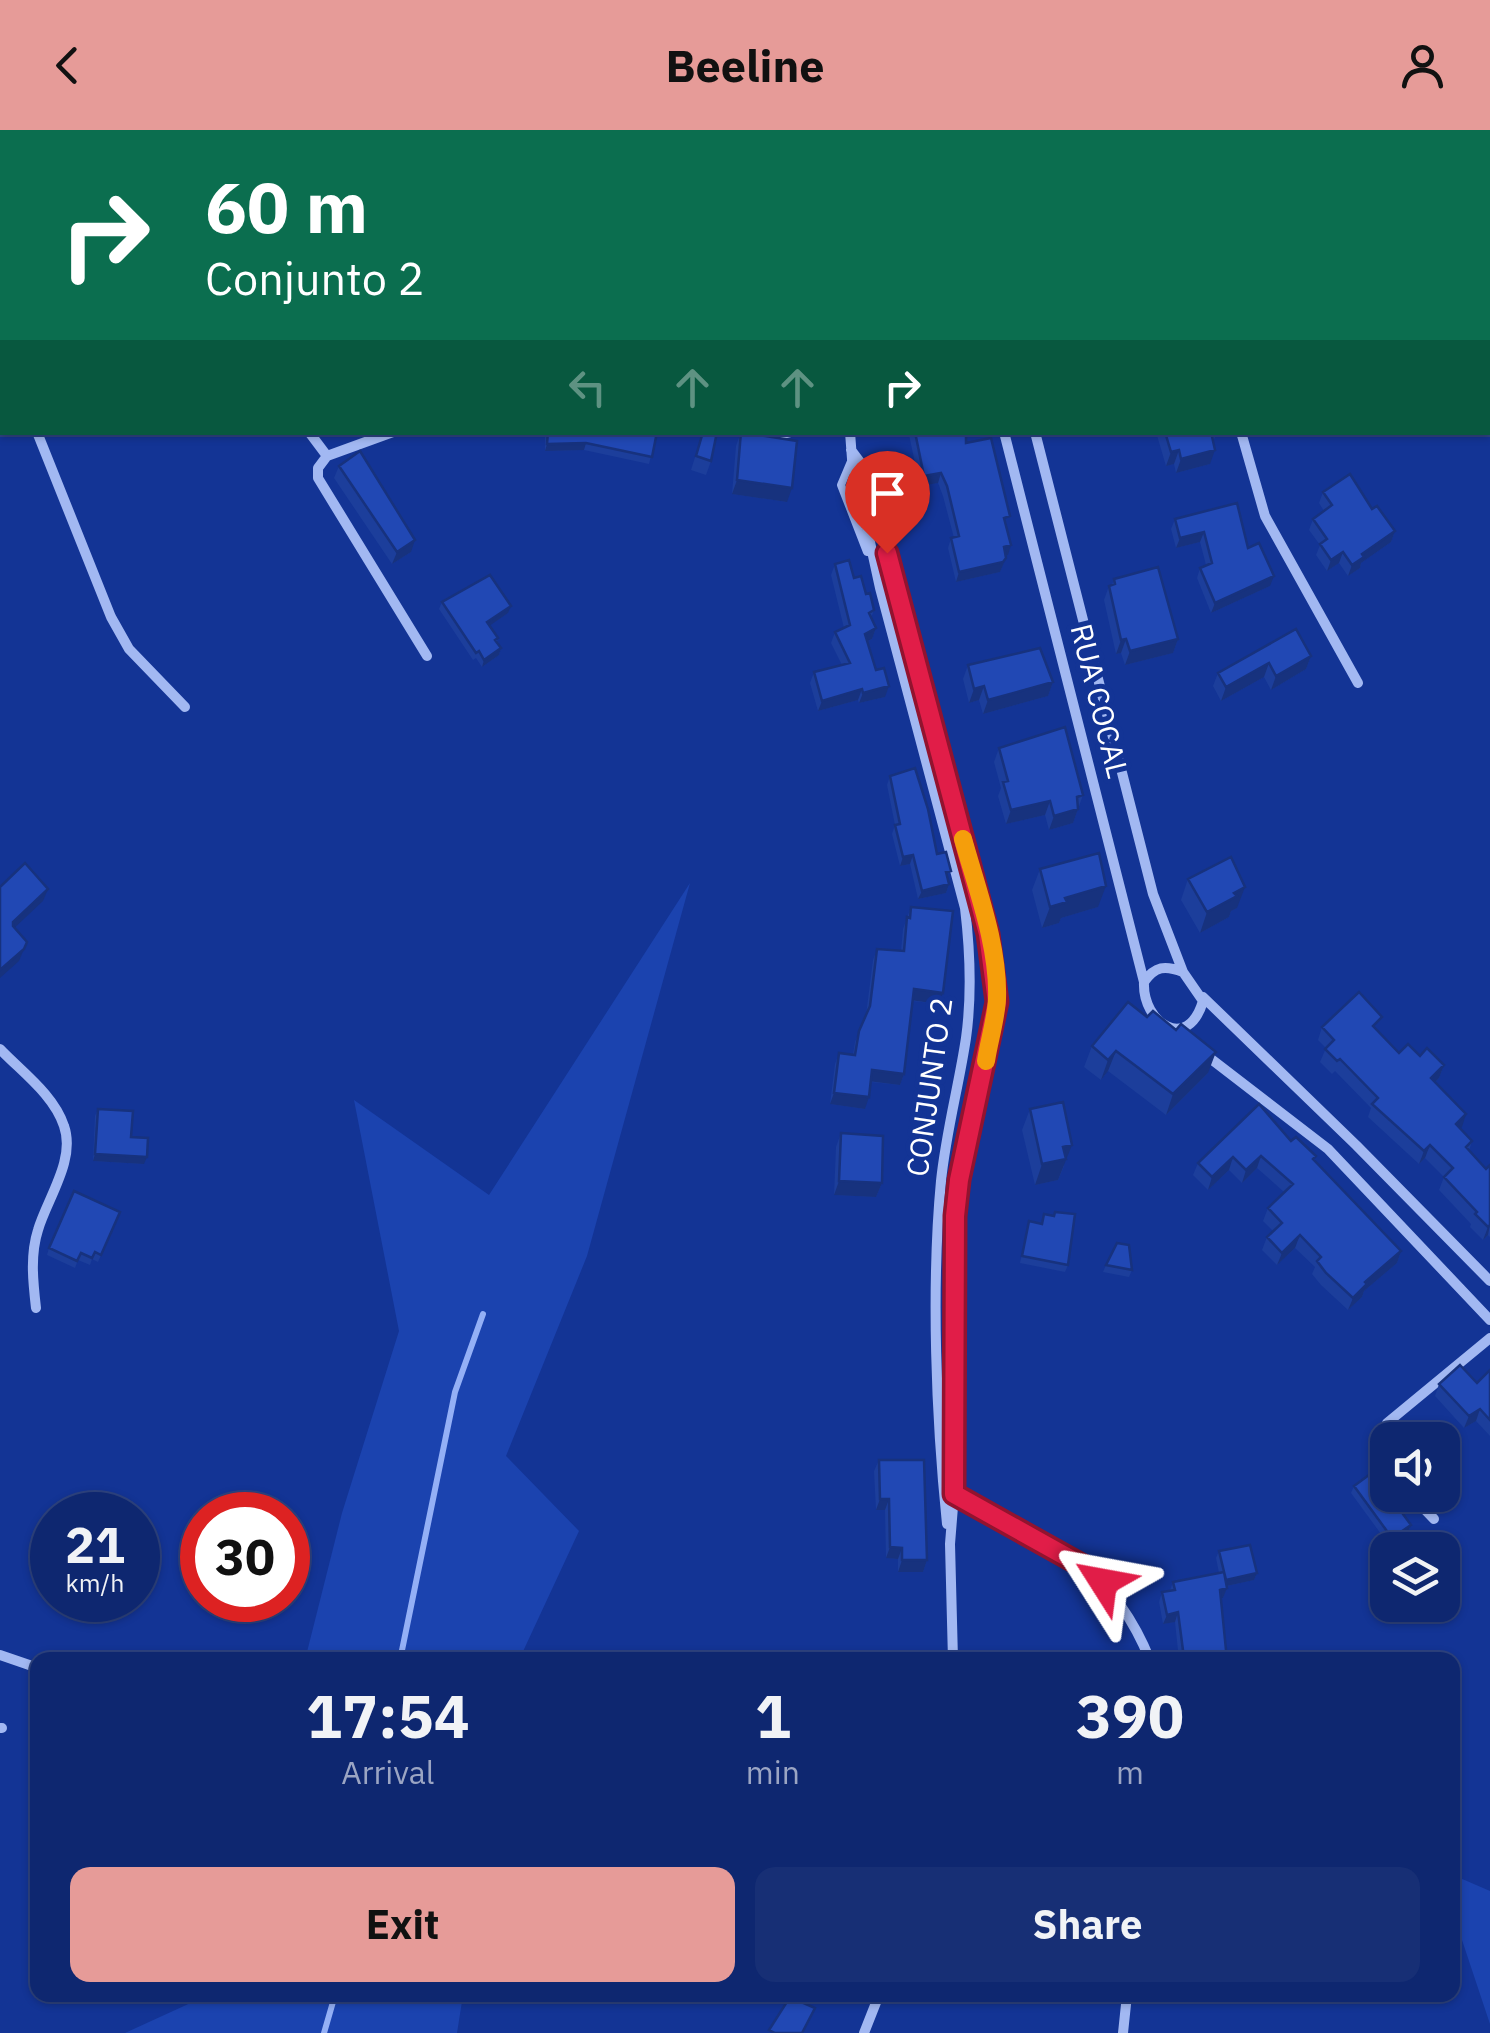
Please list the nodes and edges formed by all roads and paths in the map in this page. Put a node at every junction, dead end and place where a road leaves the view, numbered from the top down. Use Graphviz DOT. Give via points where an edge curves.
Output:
graph roads {
  1 [pos="37,435"];
  2 [pos="311,435"];
  3 [pos="384,435"];
  4 [pos="850,435"];
  5 [pos="1005,435"];
  6 [pos="1036,435"];
  7 [pos="1242,435"];
  8 [pos="852,455"];
  9 [pos="327,456"];
  10 [pos="887,553"];
  11 [pos="873,555"];
  12 [pos="427,656"];
  13 [pos="1358,683"];
  14 [pos="184,708"];
  15 [pos="945,770"];
  16 [pos="930,773"];
  17 [pos="980,904"];
  18 [pos="965,908"];
  19 [pos="1182,972"];
  20 [pos="1144,982"];
  21 [pos="1201,995"];
  22 [pos="1169,1028"];
  23 [pos="1182,1037"];
  24 [pos="1194,1046"];
  25 [pos="0,1049"];
  26 [pos="938,1214"];
  27 [pos="955,1216"];
  28 [pos="1490,1281"];
  29 [pos="36,1308"];
  30 [pos="1490,1320"];
  31 [pos="1490,1338"];
  32 [pos="1389,1422"];
  33 [pos="949,1492"];
  34 [pos="1427,1512"];
  35 [pos="1434,1519"];
  36 [pos="954,1652"];
  37 [pos="1146,1652"];
  38 [pos="0,1655"];
  39 [pos="30,1665"];
  40 [pos="876,2002"];
  41 [pos="1127,2002"];
  42 [pos="864,2033"];
  43 [pos="1123,2033"];
  1 -- 14 [label="street" via="111,617 129,648"];
  2 -- 9 [label="street"];
  3 -- 9 [label="street"];
  4 -- 8 [label="street"];
  5 -- 20 [label="street, RUA COCAL"];
  6 -- 19 [label="street, RUA COCAL" via="1148,876"];
  7 -- 13 [label="street" via="1265,516"];
  8 -- 10 [label="street, CONJUNTO 2" via="866,470"];
  8 -- 11 [label="street, CONJUNTO 2"];
  9 -- 12 [label="street" via="318,478"];
  10 -- 11 [label="lane"];
  10 -- 15 [label="street, CONJUNTO 2"];
  11 -- 16 [label="street, CONJUNTO 2"];
  15 -- 16 [label="street"];
  15 -- 17 [label="street, CONJUNTO 2"];
  16 -- 18 [label="street, CONJUNTO 2"];
  17 -- 18 [label="street"];
  17 -- 27 [label="street, CONJUNTO 2" via="997,1002"];
  18 -- 26 [label="street, CONJUNTO 2" via="966,1036"];
  19 -- 20 [label="street" via="1168,966 1152,970"];
  19 -- 21 [label="street"];
  20 -- 22 [label="street" via="1146,1006"];
  21 -- 22 [label="street" via="1198,1018"];
  21 -- 28 [label="street"];
  22 -- 23 [label="street"];
  24 -- 30 [label="street" via="1328,1150"];
  25 -- 29 [label="street" via="50,1101 67,1138 37,1232"];
  26 -- 27 [label="street"];
  26 -- 33 [label="street, CONJUNTO 2"];
  27 -- 33 [label="street, CONJUNTO 2"];
  31 -- 32 [label="street"];
  33 -- 36 [label="street, CONJUNTO 2"];
  33 -- 37 [label="street" via="1103,1582"];
  34 -- 35 [label="street"];
  38 -- 39 [label="street"];
  40 -- 42 [label="street"];
  41 -- 43 [label="street"];
}
